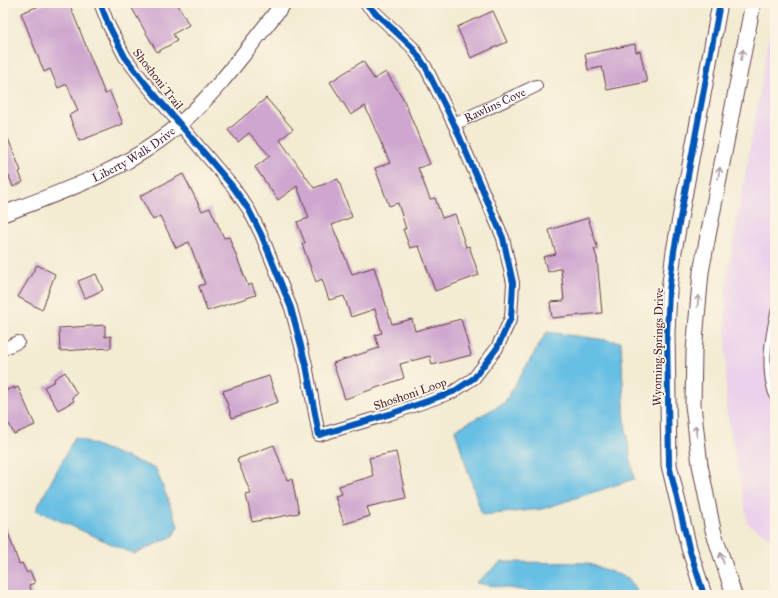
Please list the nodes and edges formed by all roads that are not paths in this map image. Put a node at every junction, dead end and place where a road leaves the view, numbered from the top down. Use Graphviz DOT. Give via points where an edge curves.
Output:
graph roads {
  1 [pos="100,3"];
  2 [pos="284,3"];
  3 [pos="365,3"];
  4 [pos="720,3"];
  5 [pos="753,3"];
  6 [pos="536,86"];
  7 [pos="180,124"];
  8 [pos="454,124"];
  9 [pos="3,214"];
  10 [pos="775,309"];
  11 [pos="18,342"];
  12 [pos="3,349"];
  13 [pos="775,401"];
  14 [pos="704,595"];
  15 [pos="734,595"];
  1 -- 7 [label="street, Shoshoni Trail" via="125,57"];
  2 -- 7 [label="street, Liberty Walk Drive" via="211,93"];
  3 -- 8 [label="street, Shoshoni Loop" via="412,47 425,66"];
  4 -- 14 [label="street, Wyoming Springs Drive" via="674,251 669,291 669,465 689,548"];
  15 -- 5 [label="street, one-way" via="713,530 700,464 693,405 694,351 701,272"];
  6 -- 8 [label="street, Rawlins Cove"];
  7 -- 8 [label="street, Shoshoni Loop" via="233,187 262,234 291,308 306,365 319,435 453,392 474,378 498,348 511,318 513,284 502,238"];
  7 -- 9 [label="street, Liberty Walk Drive" via="150,148 116,167"];
  10 -- 13 [label="lane" via="769,333 768,366"];
  11 -- 12 [label="street"];
}
